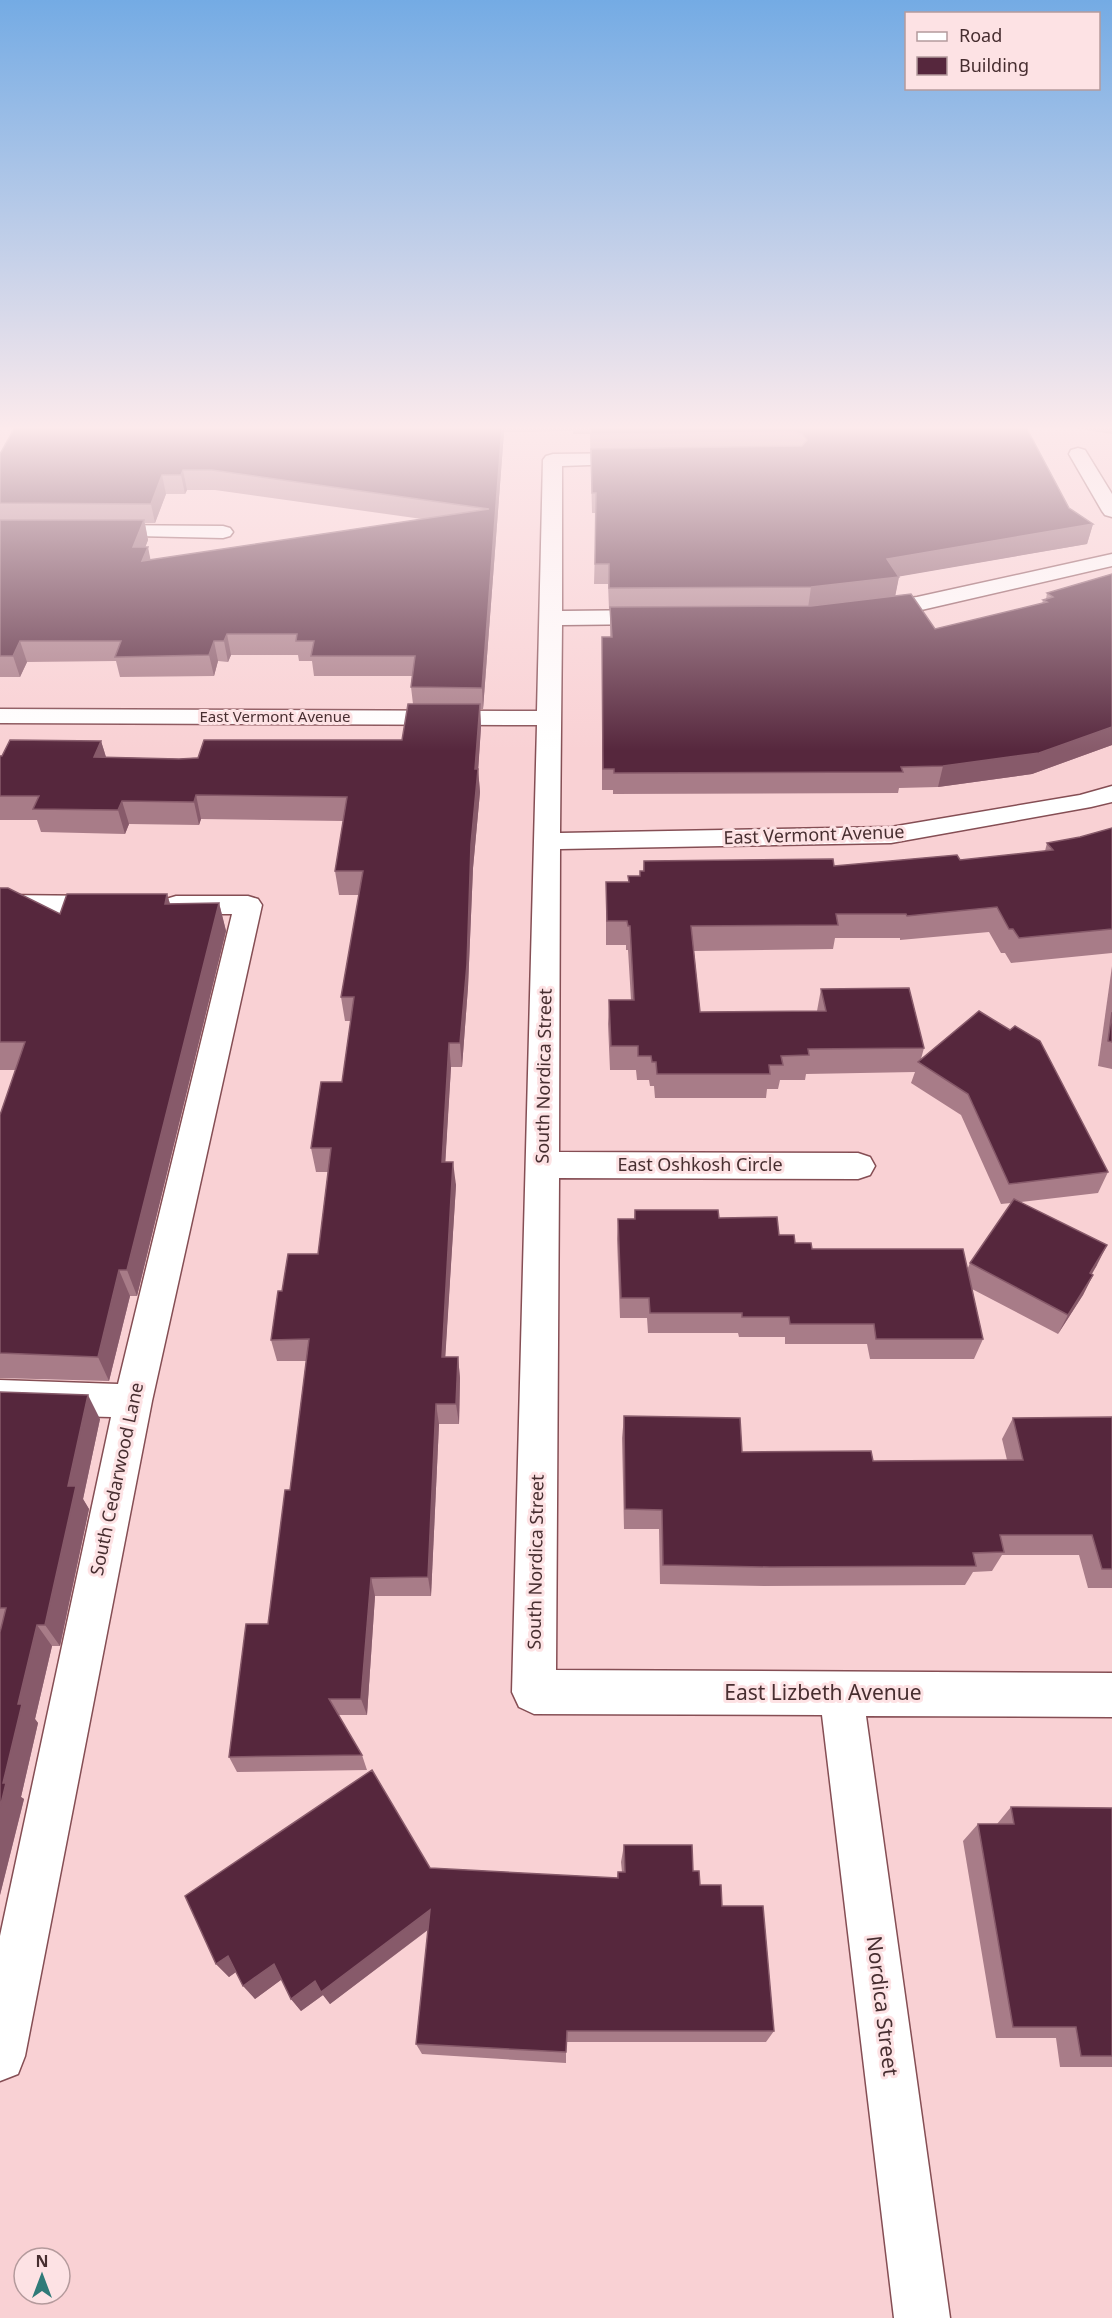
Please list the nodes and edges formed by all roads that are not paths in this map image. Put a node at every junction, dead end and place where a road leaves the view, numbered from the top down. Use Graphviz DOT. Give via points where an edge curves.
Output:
graph roads {
  1 [pos="552,535"];
  2 [pos="1112,560"];
  3 [pos="852,612"];
  4 [pos="679,617"];
  5 [pos="551,618"];
  6 [pos="0,716"];
  7 [pos="549,718"];
  8 [pos="1112,794"];
  9 [pos="547,842"];
  10 [pos="0,904"];
  11 [pos="543,1164"];
  12 [pos="858,1166"];
  13 [pos="0,1397"];
  14 [pos="133,1401"];
  15 [pos="534,1692"];
  16 [pos="841,1693"];
  17 [pos="1112,1695"];
  18 [pos="0,2056"];
  19 [pos="922,2318"];
  1 -- 5 [label="street, South Nordica Street"];
  2 -- 3 [label="street" via="917,604"];
  4 -- 5 [label="street"];
  5 -- 7 [label="street, South Nordica Street"];
  6 -- 7 [label="street, East Vermont Avenue"];
  7 -- 9 [label="street, South Nordica Street"];
  8 -- 9 [label="street, East Vermont Avenue" via="891,836"];
  9 -- 11 [label="street, South Nordica Street"];
  10 -- 14 [label="street, South Cedarwood Lane" via="248,905"];
  11 -- 12 [label="street, East Oshkosh Circle"];
  11 -- 15 [label="street, South Nordica Street"];
  13 -- 14 [label="street"];
  14 -- 18 [label="street, South Cedarwood Lane"];
  15 -- 16 [label="street, East Lizbeth Avenue"];
  16 -- 17 [label="street, East Lizbeth Avenue"];
  16 -- 19 [label="street, Nordica Street"];
}
